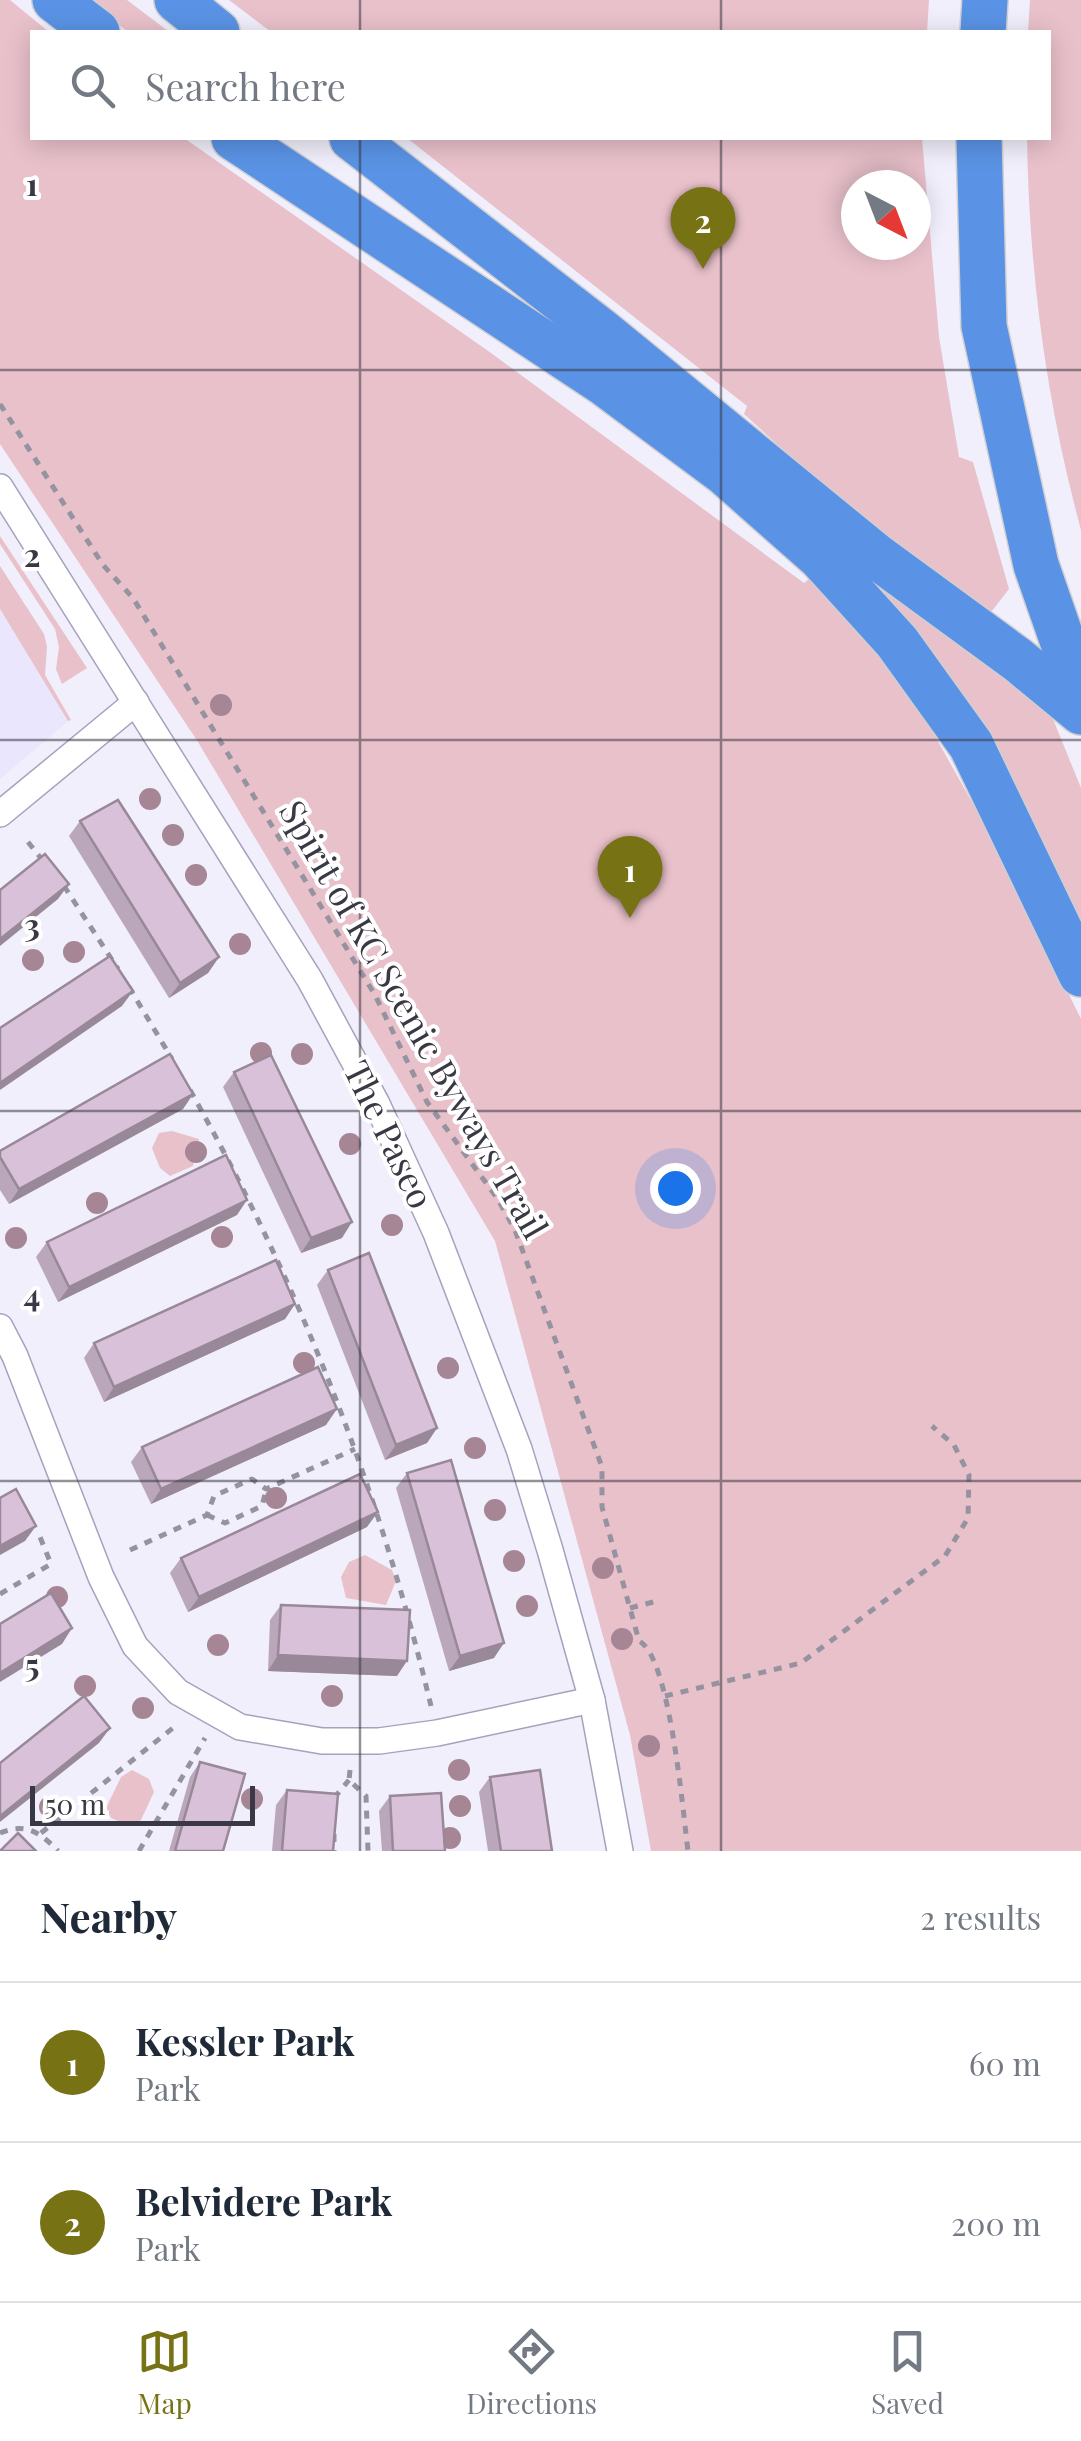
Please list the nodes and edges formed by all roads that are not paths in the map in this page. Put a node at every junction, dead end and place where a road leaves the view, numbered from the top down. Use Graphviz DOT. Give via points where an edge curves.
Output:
graph roads {
  1 [pos="55,0"];
  2 [pos="177,0"];
  3 [pos="985,0"];
  4 [pos="94,30"];
  5 [pos="214,30"];
  6 [pos="982,30"];
  7 [pos="237,140"];
  8 [pos="355,140"];
  9 [pos="978,140"];
  10 [pos="0,487"];
  11 [pos="1081,694"];
  12 [pos="136,702"];
  13 [pos="1081,712"];
  14 [pos="0,814"];
  15 [pos="1081,974"];
  16 [pos="0,1328"];
  17 [pos="592,1700"];
  18 [pos="620,1851"];
  1 -- 4 [label="highway"];
  2 -- 5 [label="highway"];
  3 -- 6 [label="highway"];
  7 -- 15 [label="highway" via="604,383 820,556 897,642 971,745"];
  8 -- 13 [label="highway"];
  9 -- 11 [label="highway" via="984,326 1036,566"];
  10 -- 12 [label="street, The Paseo"];
  12 -- 14 [label="street"];
  12 -- 17 [label="street, The Paseo" via="310,980 436,1232 519,1449"];
  16 -- 17 [label="street" via="101,1577 135,1646 178,1692 240,1727 322,1741 437,1733"];
  17 -- 18 [label="street, The Paseo"];
}
